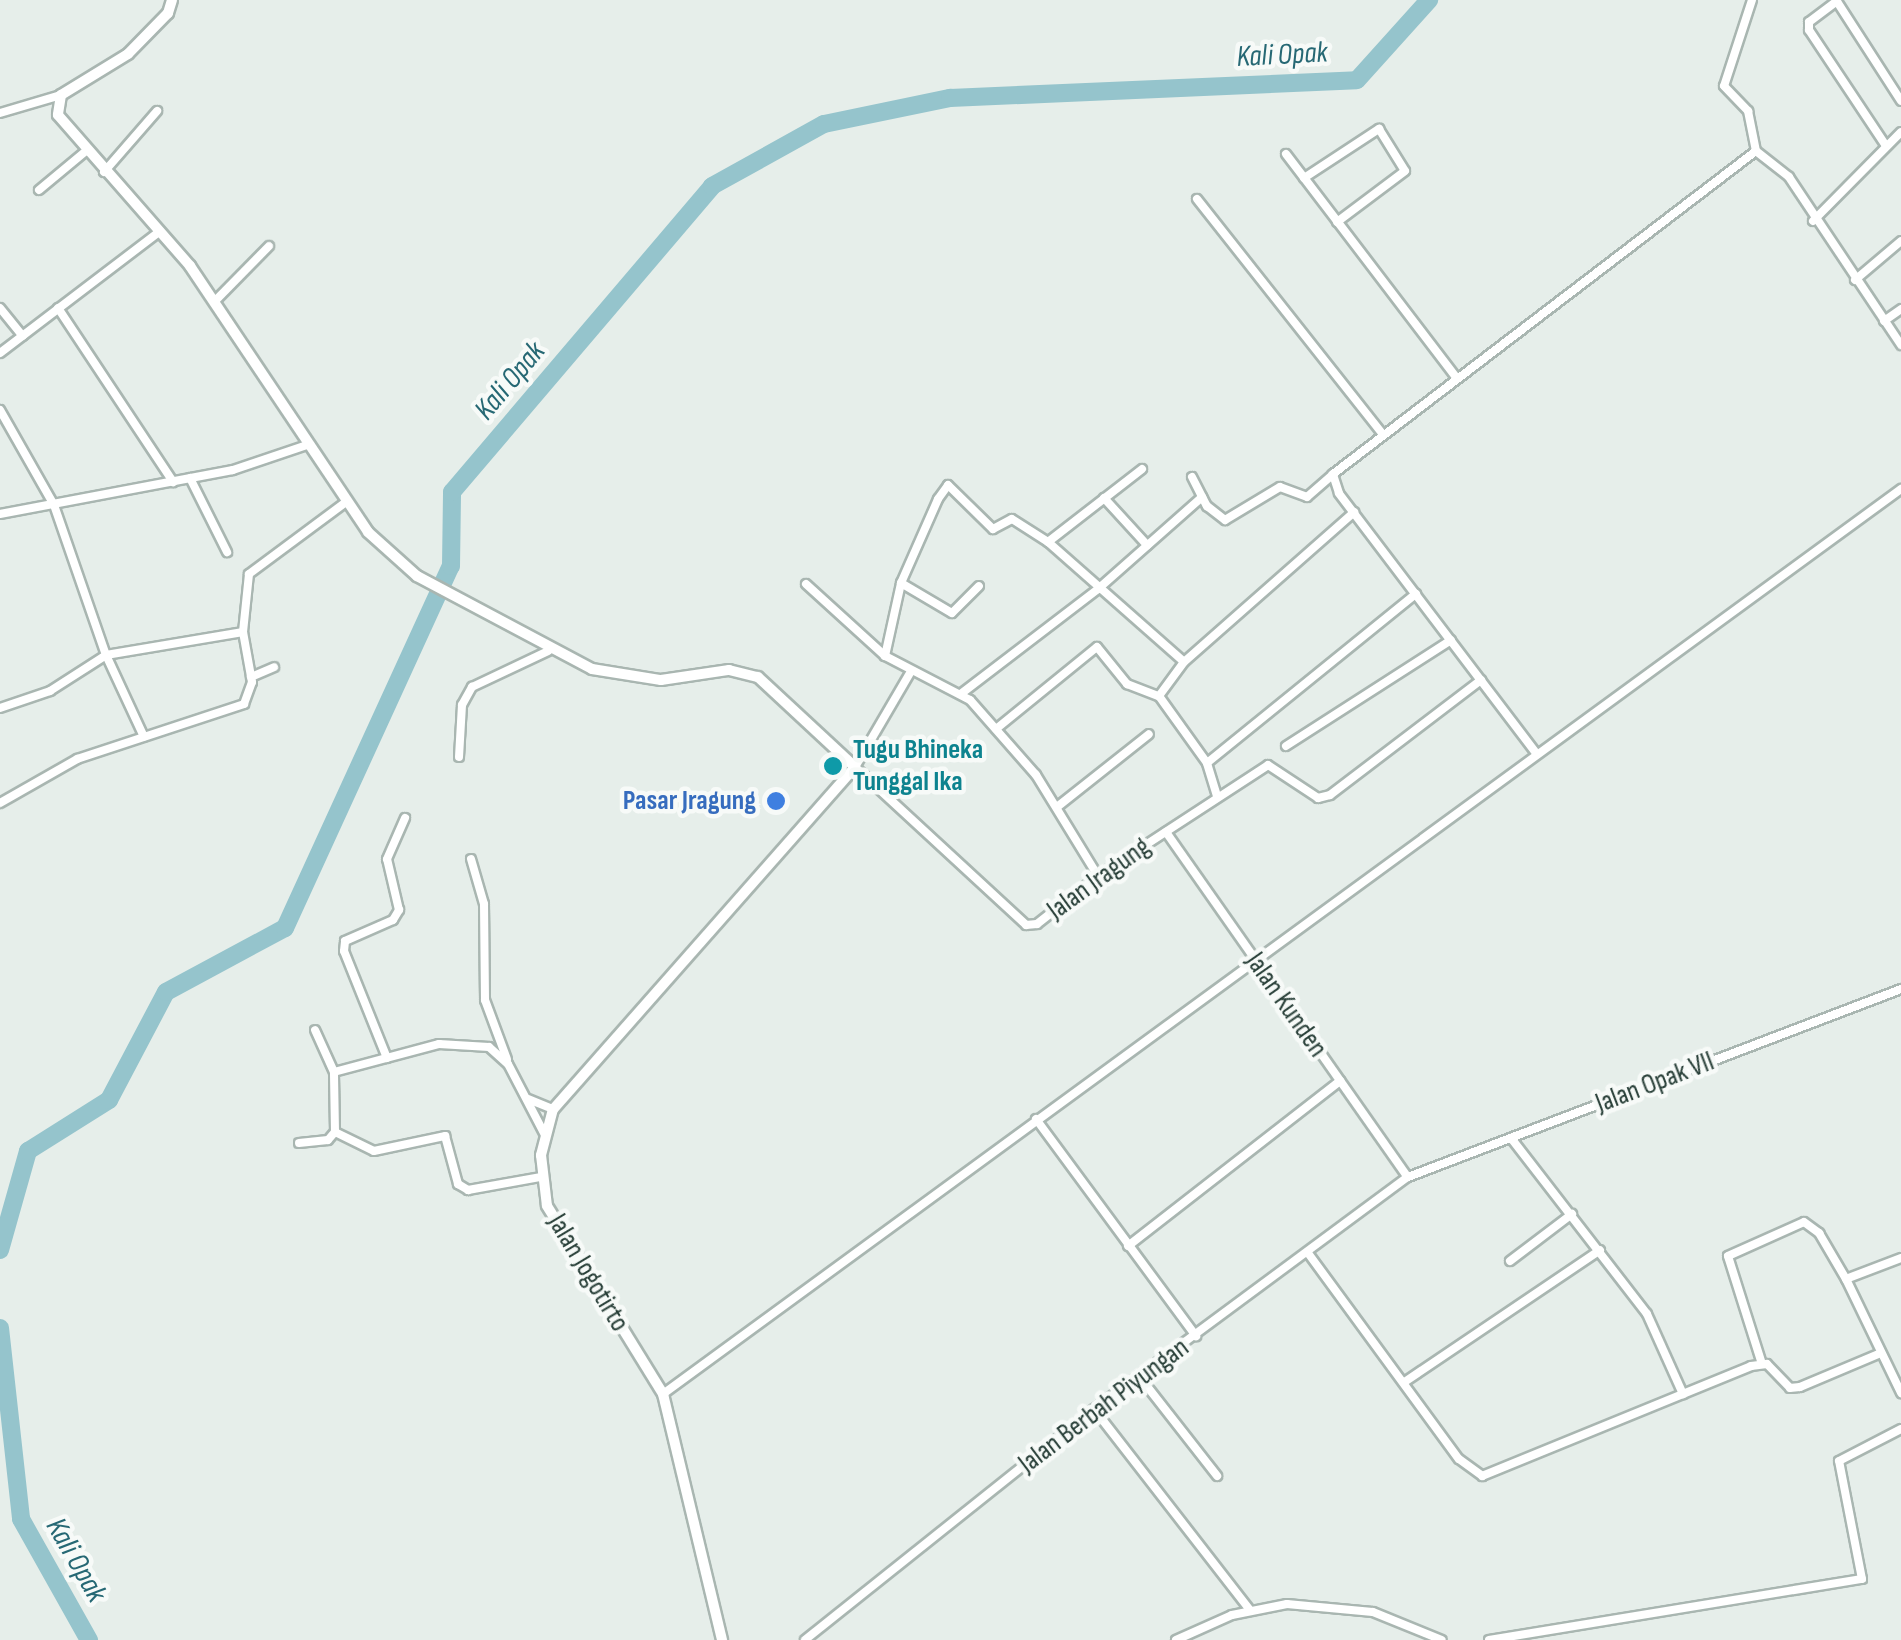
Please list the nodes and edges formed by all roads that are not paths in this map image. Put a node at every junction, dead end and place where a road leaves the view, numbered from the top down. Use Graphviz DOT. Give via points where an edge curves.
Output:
graph roads {
  1 [pos="172,0"];
  2 [pos="1752,0"];
  3 [pos="1836,0"];
  4 [pos="60,95"];
  5 [pos="1901,101"];
  6 [pos="158,111"];
  7 [pos="0,114"];
  8 [pos="1901,132"];
  9 [pos="1886,146"];
  10 [pos="1756,150"];
  11 [pos="86,152"];
  12 [pos="1286,154"];
  13 [pos="104,172"];
  14 [pos="1304,178"];
  15 [pos="39,190"];
  16 [pos="1197,199"];
  17 [pos="1813,221"];
  18 [pos="1337,222"];
  19 [pos="160,231"];
  20 [pos="1901,241"];
  21 [pos="269,246"];
  22 [pos="1854,280"];
  23 [pos="215,301"];
  24 [pos="0,308"];
  25 [pos="58,308"];
  26 [pos="1901,308"];
  27 [pos="1884,321"];
  28 [pos="23,336"];
  29 [pos="1901,345"];
  30 [pos="0,353"];
  31 [pos="1456,377"];
  32 [pos="0,410"];
  33 [pos="1382,433"];
  34 [pos="307,445"];
  35 [pos="1142,469"];
  36 [pos="1334,474"];
  37 [pos="1192,477"];
  38 [pos="190,478"];
  39 [pos="173,482"];
  40 [pos="1901,490"];
  41 [pos="1202,497"];
  42 [pos="1104,498"];
  43 [pos="346,502"];
  44 [pos="54,505"];
  45 [pos="1354,512"];
  46 [pos="0,514"];
  47 [pos="1048,542"];
  48 [pos="1147,545"];
  49 [pos="227,552"];
  50 [pos="901,583"];
  51 [pos="806,584"];
  52 [pos="979,586"];
  53 [pos="1098,589"];
  54 [pos="1416,594"];
  55 [pos="243,632"];
  56 [pos="1451,640"];
  57 [pos="548,650"];
  58 [pos="106,655"];
  59 [pos="884,656"];
  60 [pos="1184,662"];
  61 [pos="274,667"];
  62 [pos="910,672"];
  63 [pos="251,677"];
  64 [pos="1481,680"];
  65 [pos="962,693"];
  66 [pos="1159,696"];
  67 [pos="0,708"];
  68 [pos="996,730"];
  69 [pos="1148,734"];
  70 [pos="144,738"];
  71 [pos="1286,746"];
  72 [pos="1536,753"];
  73 [pos="459,757"];
  74 [pos="1207,763"];
  75 [pos="855,767"];
  76 [pos="1218,796"];
  77 [pos="0,803"];
  78 [pos="1056,807"];
  79 [pos="404,818"];
  80 [pos="1166,832"];
  81 [pos="471,859"];
  82 [pos="1098,876"];
  83 [pos="1253,960"];
  84 [pos="1901,989"];
  85 [pos="316,1030"];
  86 [pos="388,1058"];
  87 [pos="508,1064"];
  88 [pos="334,1072"];
  89 [pos="1340,1081"];
  90 [pos="528,1100"];
  91 [pos="553,1108"];
  92 [pos="1036,1119"];
  93 [pos="335,1132"];
  94 [pos="545,1135"];
  95 [pos="1512,1138"];
  96 [pos="299,1143"];
  97 [pos="540,1177"];
  98 [pos="1408,1177"];
  99 [pos="1572,1214"];
  100 [pos="1128,1246"];
  101 [pos="1600,1250"];
  102 [pos="1308,1253"];
  103 [pos="1901,1258"];
  104 [pos="1510,1262"];
  105 [pos="1846,1279"];
  106 [pos="1196,1336"];
  107 [pos="1881,1354"];
  108 [pos="1762,1364"];
  109 [pos="1140,1376"];
  110 [pos="1406,1381"];
  111 [pos="1901,1393"];
  112 [pos="663,1394"];
  113 [pos="1683,1394"];
  114 [pos="1094,1410"];
  115 [pos="1901,1430"];
  116 [pos="1217,1476"];
  117 [pos="1249,1609"];
  118 [pos="722,1640"];
  119 [pos="805,1640"];
  120 [pos="1176,1640"];
  121 [pos="1442,1640"];
  122 [pos="1489,1640"];
  1 -- 4 [label="street" via="168,13 128,54"];
  2 -- 10 [label="street" via="1724,77 1728,94 1748,112"];
  3 -- 5 [label="street"];
  3 -- 9 [label="street" via="1809,22 1810,30"];
  4 -- 7 [label="street"];
  4 -- 11 [label="street" via="58,116"];
  6 -- 13 [label="street"];
  8 -- 9 [label="street"];
  9 -- 17 [label="street"];
  10 -- 17 [label="street" via="1789,176"];
  10 -- 31 [label="street"];
  11 -- 13 [label="street"];
  11 -- 15 [label="street"];
  12 -- 14 [label="street"];
  13 -- 19 [label="street"];
  14 -- 18 [label="street"];
  14 -- 18 [label="street" via="1379,129 1405,171"];
  16 -- 33 [label="street"];
  17 -- 22 [label="street"];
  18 -- 31 [label="street"];
  19 -- 23 [label="street"];
  19 -- 25 [label="street"];
  20 -- 22 [label="street"];
  21 -- 23 [label="street"];
  22 -- 27 [label="street"];
  23 -- 34 [label="street"];
  24 -- 28 [label="street"];
  25 -- 28 [label="street"];
  25 -- 39 [label="street"];
  26 -- 27 [label="street"];
  27 -- 29 [label="street"];
  28 -- 30 [label="street"];
  31 -- 33 [label="street"];
  32 -- 44 [label="street"];
  33 -- 36 [label="street"];
  34 -- 38 [label="street"];
  34 -- 43 [label="street"];
  35 -- 42 [label="street"];
  36 -- 41 [label="street" via="1307,497 1280,486 1225,520"];
  36 -- 45 [label="street"];
  37 -- 41 [label="street"];
  38 -- 39 [label="street"];
  38 -- 49 [label="street"];
  39 -- 44 [label="street"];
  40 -- 72 [label="street"];
  41 -- 48 [label="street"];
  42 -- 47 [label="street"];
  42 -- 48 [label="street"];
  43 -- 55 [label="street" via="254,567 246,584"];
  43 -- 57 [label="street" via="388,554 418,576"];
  44 -- 46 [label="street"];
  44 -- 58 [label="street"];
  45 -- 54 [label="street"];
  45 -- 60 [label="street"];
  47 -- 50 [label="street" via="1014,520 993,529 948,484"];
  47 -- 53 [label="street"];
  48 -- 53 [label="street"];
  50 -- 52 [label="street" via="952,613"];
  50 -- 59 [label="street"];
  51 -- 59 [label="street"];
  53 -- 60 [label="street"];
  53 -- 65 [label="street"];
  54 -- 56 [label="street"];
  54 -- 74 [label="street"];
  55 -- 58 [label="street"];
  55 -- 63 [label="street"];
  56 -- 64 [label="street"];
  56 -- 71 [label="street"];
  57 -- 73 [label="street" via="472,687 462,704"];
  57 -- 75 [label="street" via="626,677 689,680 729,670 758,677"];
  58 -- 67 [label="street" via="72,680"];
  58 -- 70 [label="street"];
  59 -- 62 [label="street"];
  60 -- 66 [label="street"];
  61 -- 63 [label="street"];
  62 -- 65 [label="street"];
  62 -- 75 [label="street"];
  63 -- 70 [label="street" via="244,704"];
  64 -- 72 [label="street"];
  64 -- 76 [label="street, Jalan Jragung" via="1330,795 1318,798 1268,766"];
  65 -- 68 [label="street"];
  66 -- 68 [label="street" via="1126,684 1097,646"];
  66 -- 74 [label="street"];
  68 -- 78 [label="street"];
  69 -- 78 [label="street"];
  70 -- 77 [label="street" via="42,774"];
  72 -- 83 [label="street"];
  74 -- 76 [label="street"];
  75 -- 82 [label="street, Jalan Jragung" via="1026,924 1037,924"];
  75 -- 91 [label="street, Jalan Jogotirto"];
  76 -- 80 [label="street, Jalan Jragung"];
  78 -- 82 [label="street"];
  79 -- 86 [label="street" via="387,858 399,910 393,920 345,941 344,951"];
  80 -- 82 [label="street, Jalan Jragung"];
  80 -- 83 [label="street, Jalan Kunden"];
  81 -- 87 [label="street" via="484,904 485,1000"];
  83 -- 89 [label="street, Jalan Kunden"];
  83 -- 92 [label="street"];
  84 -- 95 [label="street, Jalan Opak VII"];
  85 -- 88 [label="street"];
  86 -- 87 [label="street" via="459,1042 489,1047"];
  86 -- 88 [label="street"];
  87 -- 90 [label="street"];
  88 -- 93 [label="street"];
  89 -- 98 [label="street, Jalan Kunden"];
  89 -- 100 [label="street"];
  90 -- 91 [label="street"];
  90 -- 94 [label="street"];
  91 -- 94 [label="street, Jalan Jogotirto"];
  92 -- 100 [label="street"];
  92 -- 112 [label="street"];
  93 -- 96 [label="street" via="328,1140"];
  93 -- 97 [label="street" via="374,1151 446,1136 458,1184 468,1190"];
  94 -- 97 [label="street, Jalan Jogotirto"];
  95 -- 98 [label="street, Jalan Opak VII"];
  95 -- 99 [label="street"];
  97 -- 112 [label="street, Jalan Jogotirto" via="572,1252"];
  98 -- 102 [label="street, Jalan Berbah Piyungan"];
  99 -- 101 [label="street"];
  99 -- 104 [label="street"];
  100 -- 106 [label="street"];
  101 -- 110 [label="street"];
  101 -- 113 [label="street" via="1647,1314"];
  102 -- 106 [label="street, Jalan Berbah Piyungan"];
  102 -- 110 [label="street"];
  103 -- 105 [label="street"];
  105 -- 107 [label="street"];
  105 -- 108 [label="street" via="1804,1222 1728,1256"];
  106 -- 109 [label="street, Jalan Berbah Piyungan"];
  107 -- 108 [label="street" via="1790,1388"];
  107 -- 111 [label="street"];
  108 -- 113 [label="street"];
  109 -- 114 [label="street, Jalan Berbah Piyungan"];
  109 -- 116 [label="street"];
  110 -- 113 [label="street" via="1459,1459 1482,1476"];
  112 -- 118 [label="street, Jalan Jogotirto"];
  114 -- 117 [label="street"];
  114 -- 119 [label="street, Jalan Berbah Piyungan"];
  115 -- 122 [label="street" via="1839,1461 1862,1579"];
  117 -- 120 [label="street"];
  117 -- 121 [label="street" via="1286,1604 1373,1612"];
}
